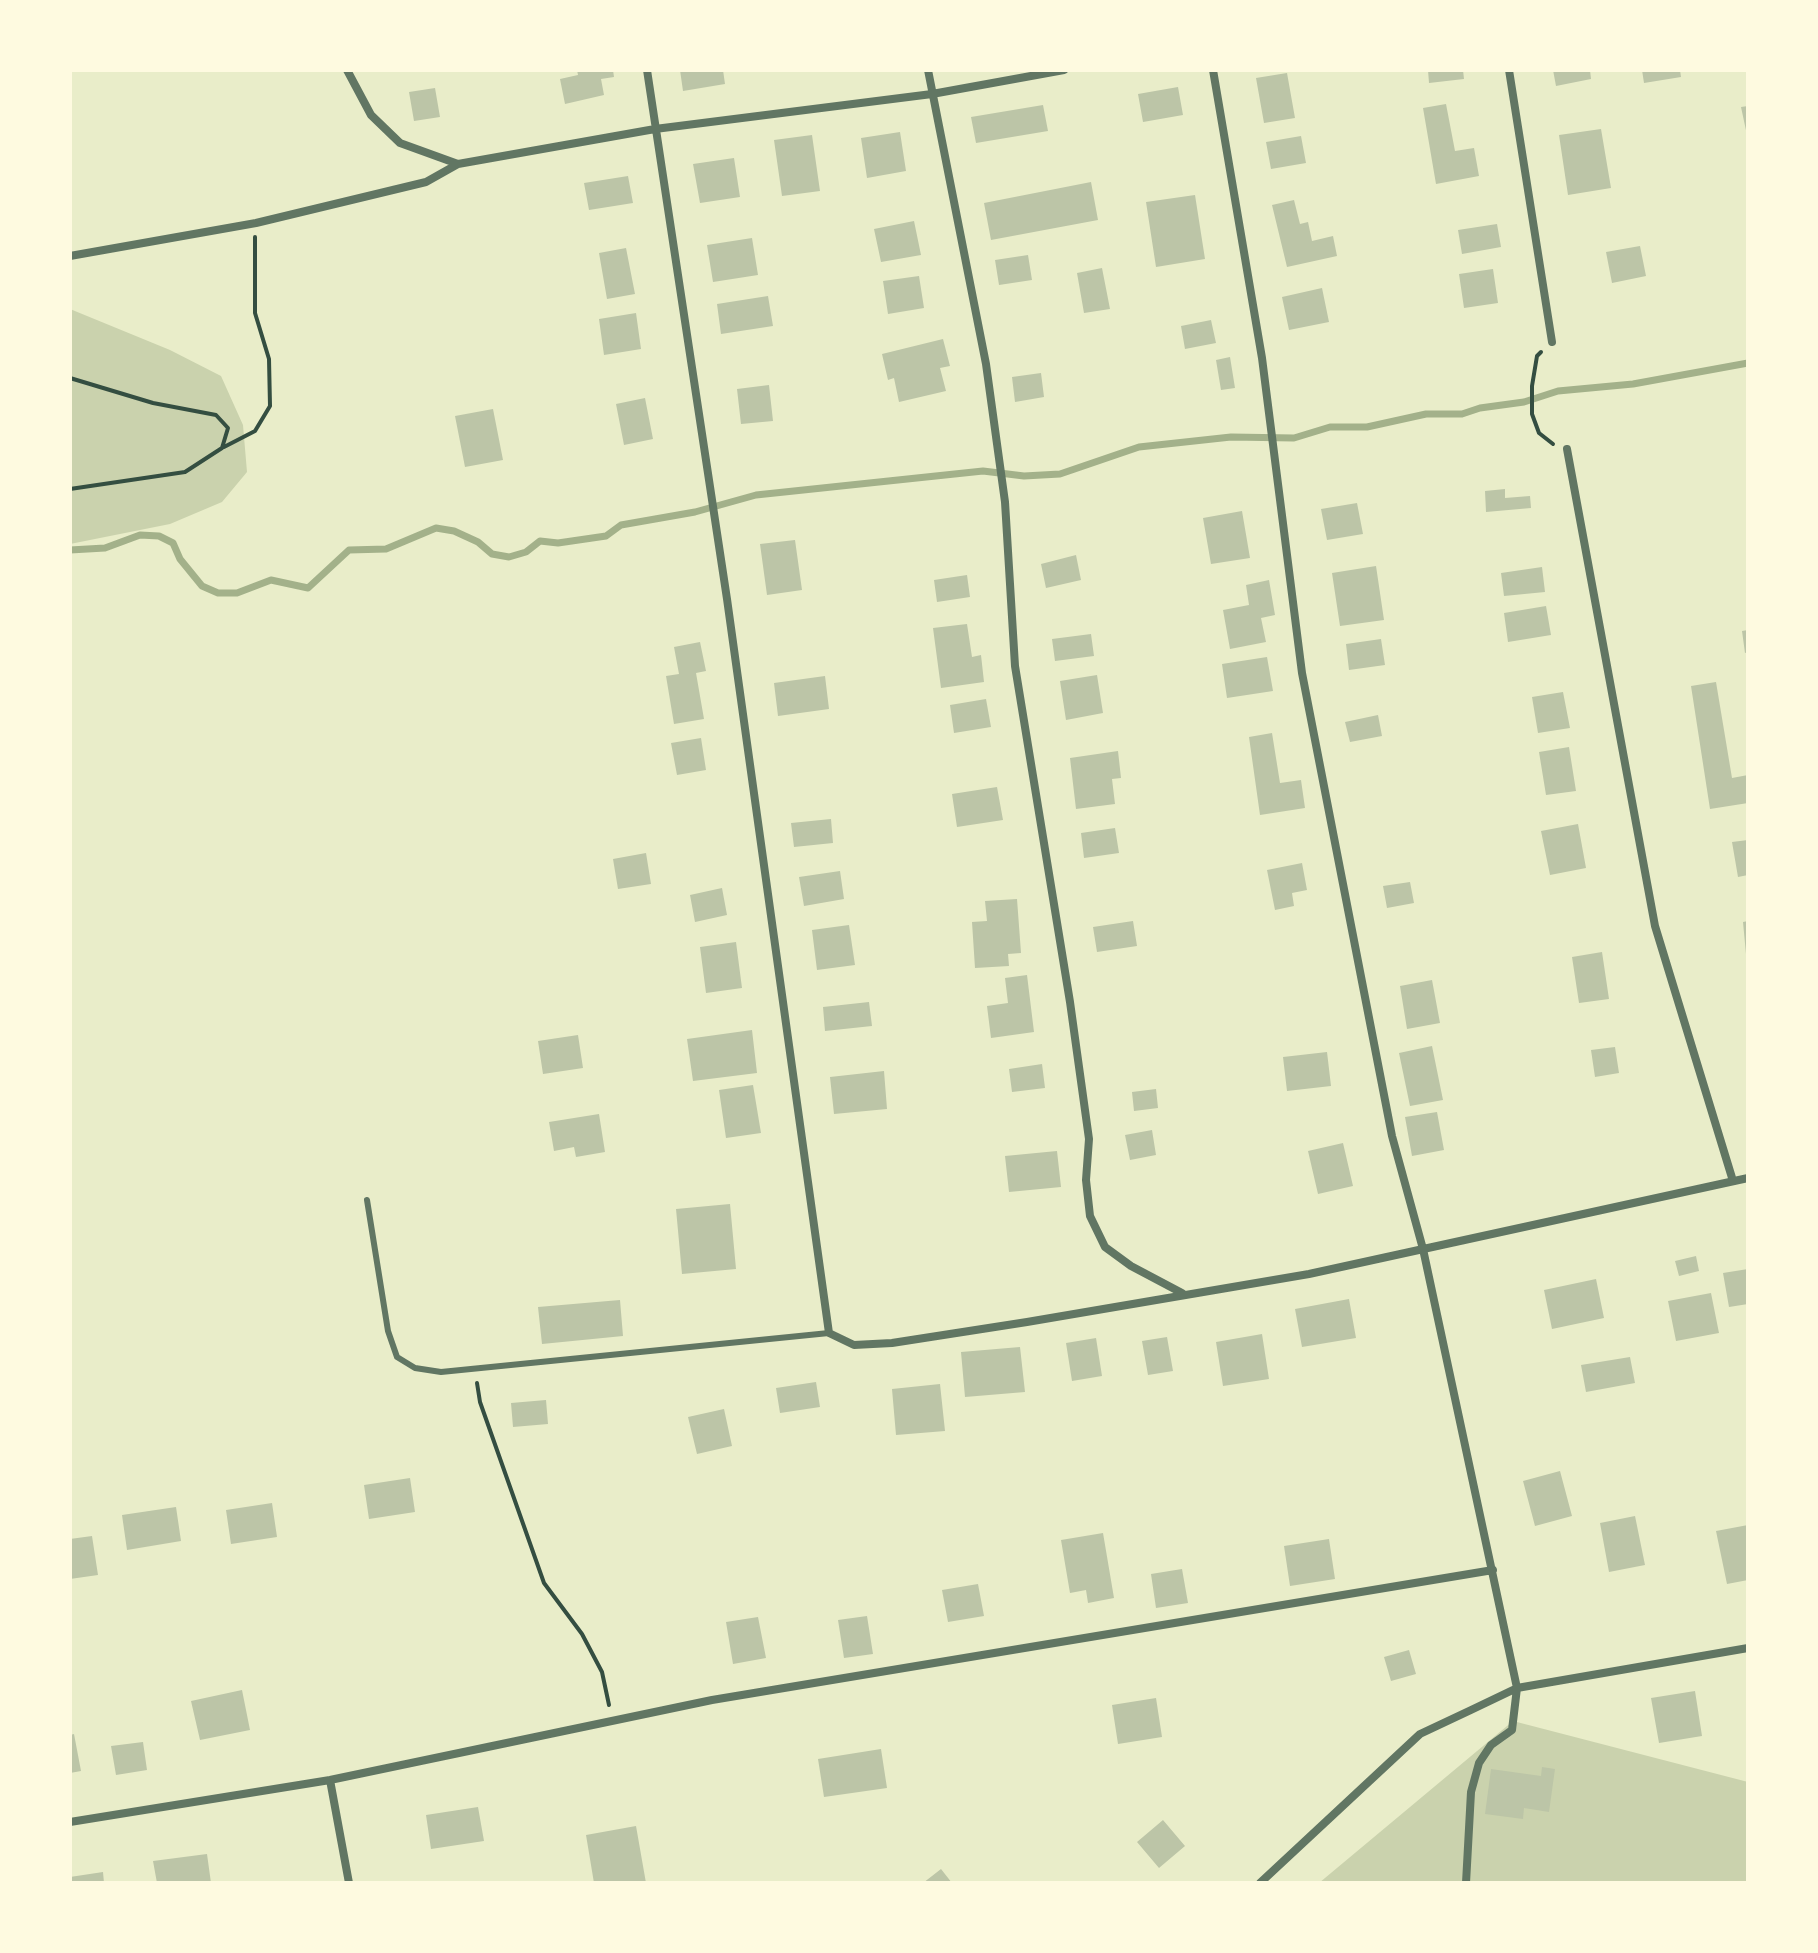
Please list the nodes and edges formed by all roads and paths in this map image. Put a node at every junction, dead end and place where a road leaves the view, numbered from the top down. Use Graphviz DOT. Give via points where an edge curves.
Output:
graph roads {
  1 [pos="347,70"];
  2 [pos="647,70"];
  3 [pos="928,70"];
  4 [pos="1064,70"];
  5 [pos="1213,70"];
  6 [pos="1509,70"];
  7 [pos="932,94"];
  8 [pos="655,129"];
  9 [pos="458,164"];
  10 [pos="256,223"];
  11 [pos="70,256"];
  12 [pos="1552,342"];
  13 [pos="70,378"];
  14 [pos="222,448"];
  15 [pos="1567,449"];
  16 [pos="70,489"];
  17 [pos="1748,1178"];
  18 [pos="1733,1181"];
  19 [pos="367,1200"];
  20 [pos="1423,1249"];
  21 [pos="1182,1293"];
  22 [pos="829,1333"];
  23 [pos="475,1369"];
  24 [pos="1493,1570"];
  25 [pos="1748,1648"];
  26 [pos="1517,1688"];
  27 [pos="612,1721"];
  28 [pos="330,1780"];
  29 [pos="70,1822"];
  30 [pos="349,1883"];
  31 [pos="1260,1883"];
  32 [pos="1466,1883"];
  1 -- 9 [label="street" via="371,115 400,143"];
  2 -- 8 [label="street"];
  3 -- 7 [label="street"];
  4 -- 7 [label="street"];
  5 -- 20 [label="street" via="1270,420 1302,673 1392,1136"];
  6 -- 12 [label="street"];
  7 -- 8 [label="street"];
  7 -- 21 [label="street" via="986,364 1003,492 1015,666 1089,1139 1090,1216 1105,1247"];
  8 -- 9 [label="street"];
  8 -- 22 [label="street"];
  9 -- 10 [label="street" via="426,182"];
  10 -- 11 [label="street"];
  10 -- 14 [label="path" via="255,313 269,359 270,406 255,431"];
  12 -- 15 [label="path" via="1537,356 1532,414 1539,433"];
  13 -- 14 [label="path" via="216,415 228,428"];
  14 -- 16 [label="path" via="185,472"];
  15 -- 18 [label="street" via="1655,926"];
  17 -- 18 [label="street"];
  18 -- 20 [label="street"];
  19 -- 23 [label="lane" via="397,1357 415,1368 441,1372"];
  20 -- 21 [label="street" via="1309,1274"];
  20 -- 24 [label="street"];
  21 -- 22 [label="street" via="892,1343 854,1345"];
  22 -- 23 [label="lane"];
  23 -- 27 [label="path" via="480,1402 544,1583 602,1672"];
  24 -- 26 [label="street"];
  24 -- 27 [label="street"];
  25 -- 26 [label="street"];
  26 -- 31 [label="street" via="1420,1734"];
  26 -- 32 [label="street" via="1512,1730 1491,1745 1479,1763 1471,1792"];
  27 -- 28 [label="street"];
  28 -- 29 [label="street"];
  28 -- 30 [label="street"];
}
